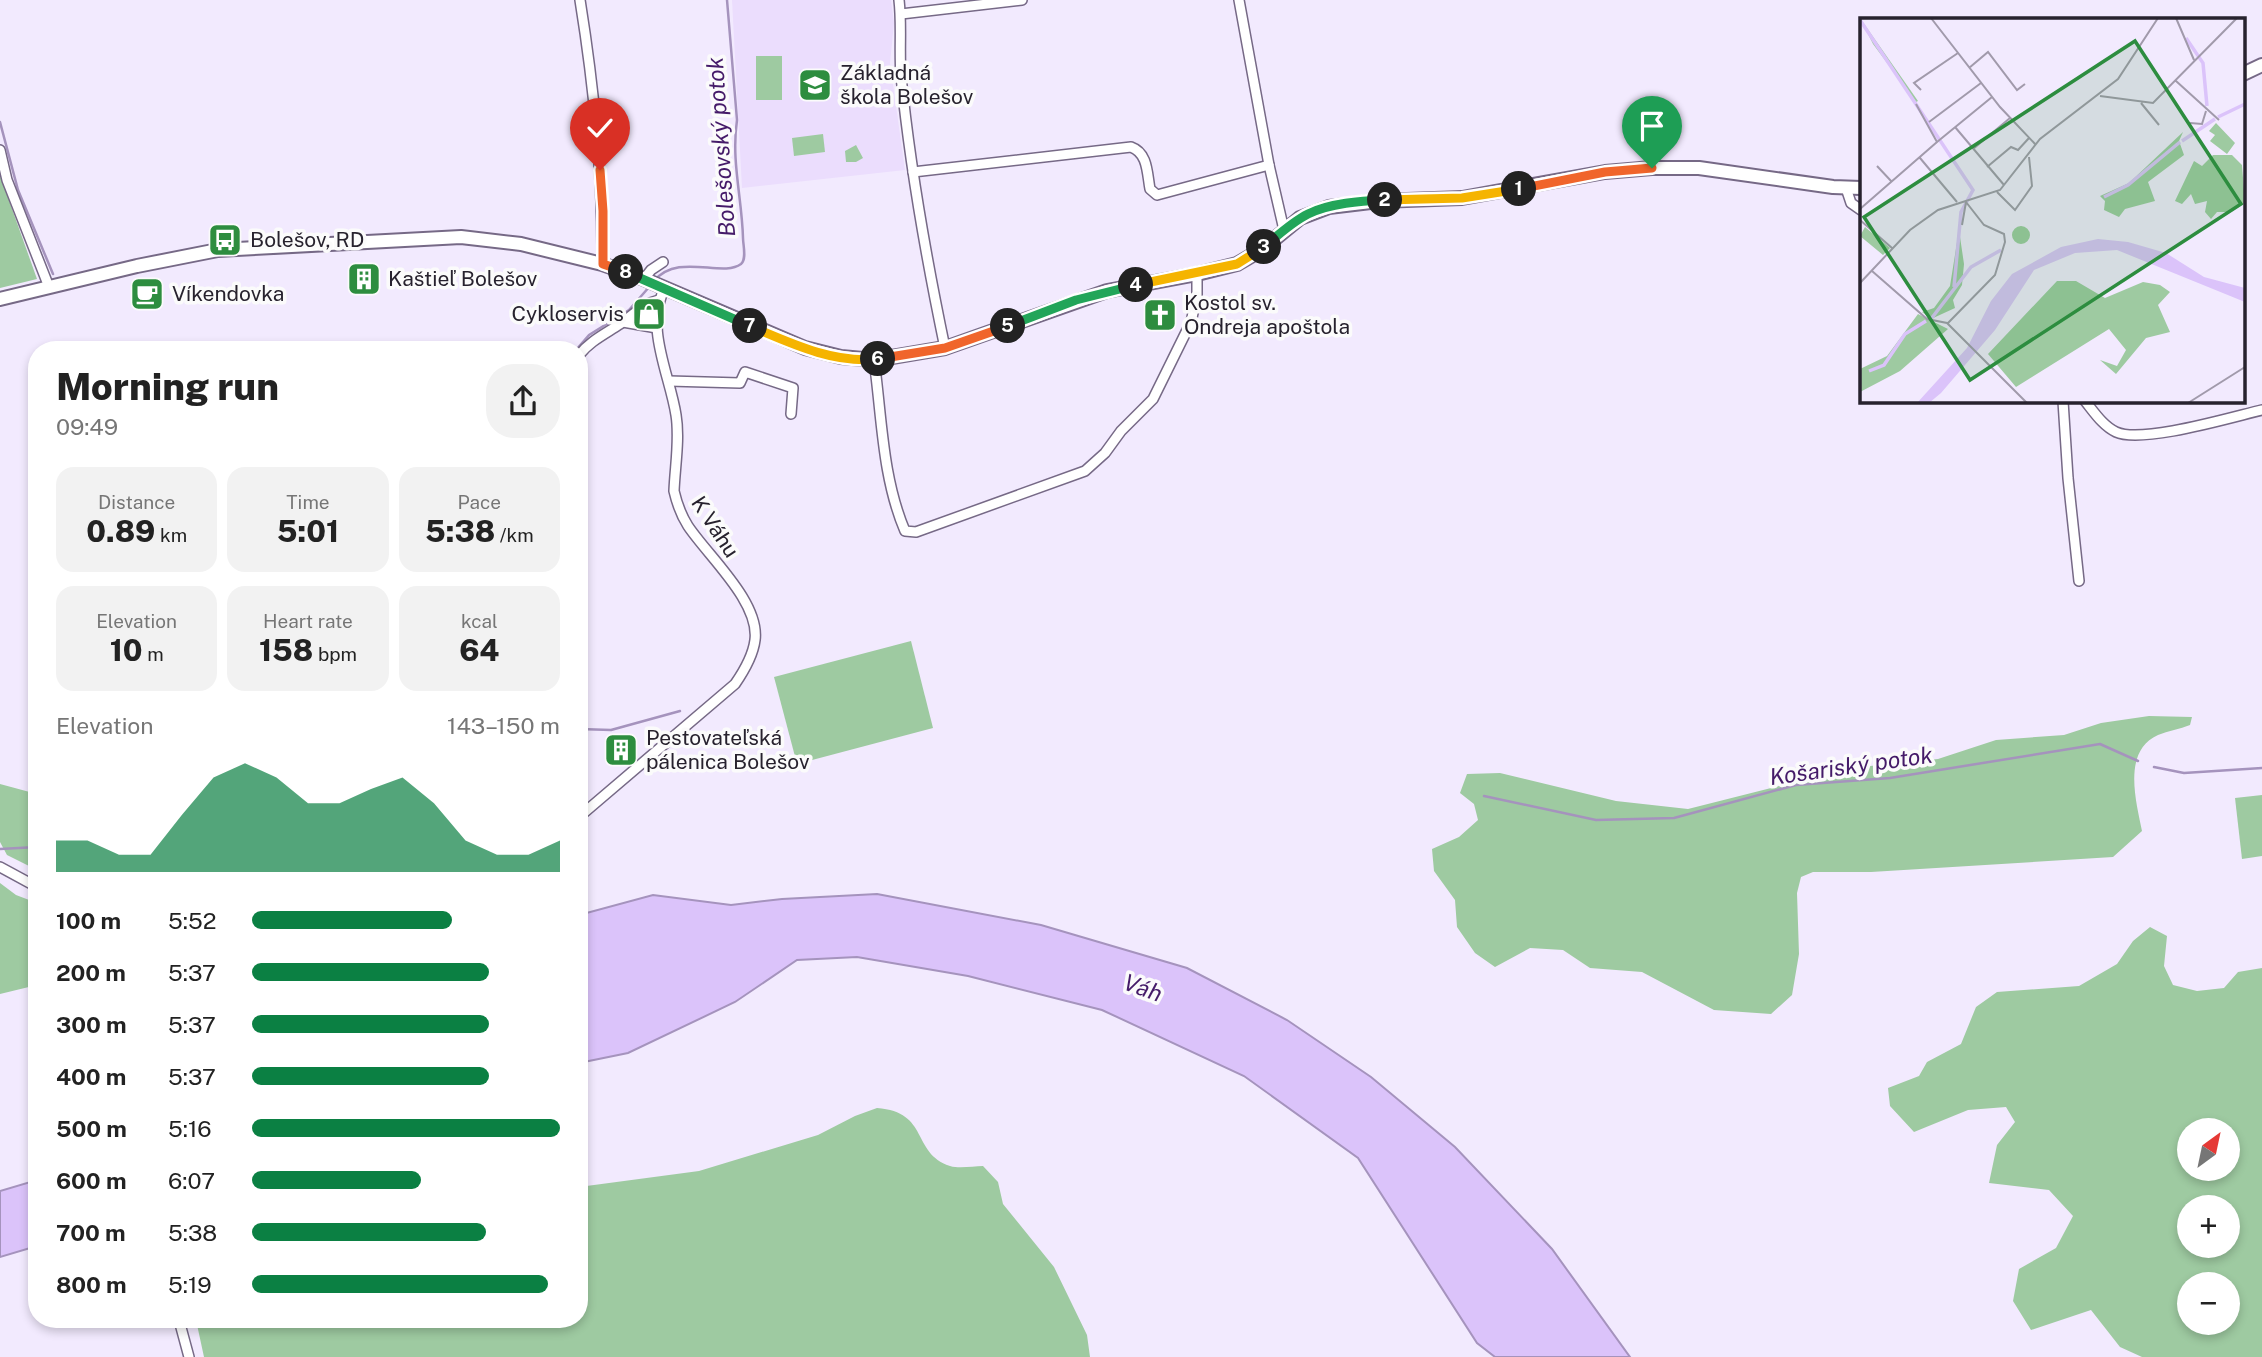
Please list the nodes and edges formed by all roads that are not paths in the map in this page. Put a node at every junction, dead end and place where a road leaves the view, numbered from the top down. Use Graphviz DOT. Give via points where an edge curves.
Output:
graph roads {
  1 [pos="580,0"];
  2 [pos="899,0"];
  3 [pos="1022,0"];
  4 [pos="1239,0"];
  5 [pos="901,14"];
  6 [pos="2262,65"];
  7 [pos="2244,74"];
  8 [pos="0,150"];
  9 [pos="1269,165"];
  10 [pos="913,172"];
  11 [pos="1846,188"];
  12 [pos="1860,188"];
  13 [pos="1860,209"];
  14 [pos="1284,230"];
  15 [pos="663,262"];
  16 [pos="603,264"];
  17 [pos="1197,274"];
  18 [pos="49,287"];
  19 [pos="655,287"];
  20 [pos="0,299"];
  21 [pos="623,322"];
  22 [pos="657,328"];
  23 [pos="588,346"];
  24 [pos="945,348"];
  25 [pos="874,360"];
  26 [pos="670,381"];
  27 [pos="2063,402"];
  28 [pos="2086,402"];
  29 [pos="2262,410"];
  30 [pos="791,414"];
  31 [pos="2079,581"];
  32 [pos="588,810"];
  33 [pos="0,867"];
  34 [pos="28,882"];
  35 [pos="182,1328"];
  36 [pos="189,1357"];
  1 -- 16 [label="street" via="600,170"];
  2 -- 5 [label="street"];
  3 -- 5 [label="street"];
  4 -- 9 [label="street"];
  5 -- 10 [label="street" via="901,72"];
  6 -- 7 [label="main road"];
  8 -- 18 [label="street" via="7,180"];
  9 -- 10 [label="street" via="1157,195 1150,189 1144,156 1131,147"];
  9 -- 14 [label="street"];
  10 -- 24 [label="street"];
  11 -- 12 [label="main road"];
  11 -- 13 [label="street" via="1851,203"];
  11 -- 14 [label="main road" via="1699,168 1629,169 1488,195 1329,207"];
  14 -- 17 [label="main road" via="1249,258"];
  15 -- 19 [label="street" via="651,270"];
  16 -- 18 [label="main road" via="521,244 428,238 218,250"];
  16 -- 19 [label="main road"];
  17 -- 24 [label="main road" via="1107,291"];
  17 -- 25 [label="street" via="1191,322 1165,377 1153,400 1105,453 1085,471 916,532 905,531 893,503"];
  18 -- 20 [label="main road"];
  19 -- 21 [label="street"];
  19 -- 22 [label="street, K Váhu"];
  19 -- 25 [label="main road" via="805,348"];
  21 -- 22 [label="street"];
  21 -- 23 [label="street"];
  22 -- 26 [label="street, K Váhu"];
  24 -- 25 [label="main road"];
  26 -- 30 [label="street" via="740,383 745,372 793,388"];
  26 -- 32 [label="street, K Váhu" via="677,426 674,491 680,512 744,599 755,642 735,684"];
  27 -- 31 [label="street"];
  28 -- 29 [label="street" via="2117,432 2131,435"];
  33 -- 34 [label="street"];
  35 -- 36 [label="street"];
}
